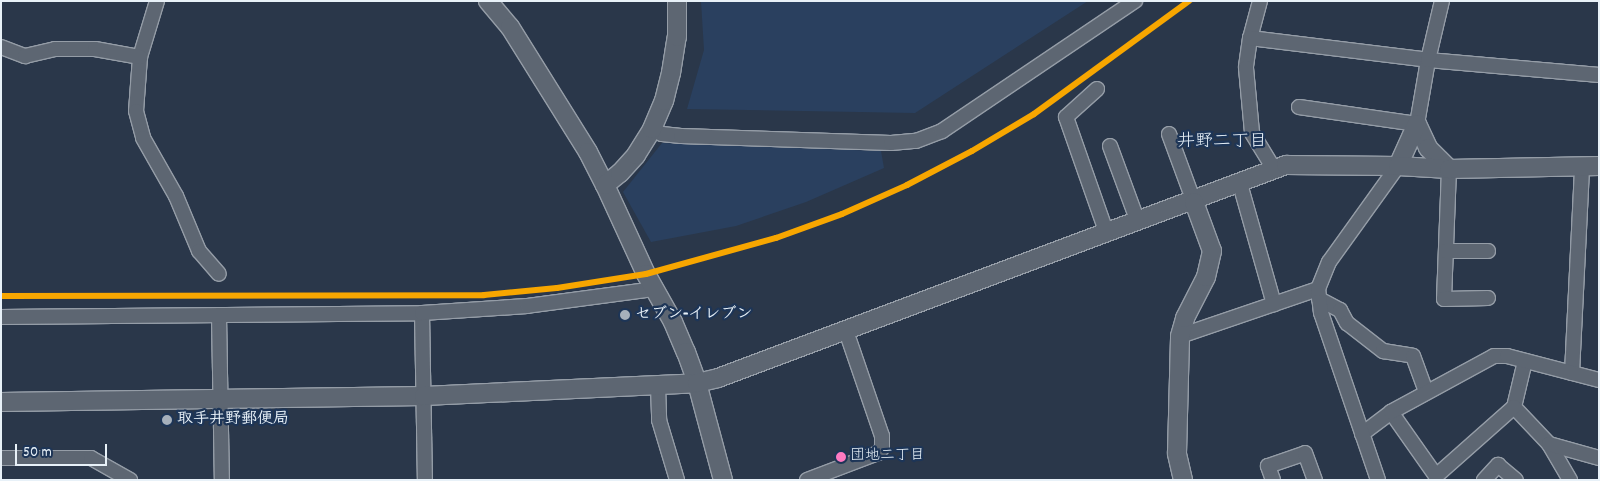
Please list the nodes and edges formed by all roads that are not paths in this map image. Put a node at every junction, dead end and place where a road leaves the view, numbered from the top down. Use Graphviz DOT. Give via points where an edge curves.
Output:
graph roads {
  1 [pos="158,1"];
  2 [pos="488,1"];
  3 [pos="677,1"];
  4 [pos="1136,1"];
  5 [pos="1260,1"];
  6 [pos="1442,1"];
  7 [pos="1250,38"];
  8 [pos="1,47"];
  9 [pos="140,56"];
  10 [pos="1428,60"];
  11 [pos="1599,75"];
  12 [pos="1098,89"];
  13 [pos="1298,107"];
  14 [pos="1416,124"];
  15 [pos="652,129"];
  16 [pos="1169,134"];
  17 [pos="1110,146"];
  18 [pos="1398,166"];
  19 [pos="1590,166"];
  20 [pos="1449,168"];
  21 [pos="1274,169"];
  22 [pos="1240,184"];
  23 [pos="605,185"];
  24 [pos="1194,202"];
  25 [pos="1138,222"];
  26 [pos="1106,234"];
  27 [pos="1446,251"];
  28 [pos="1488,251"];
  29 [pos="219,274"];
  30 [pos="654,289"];
  31 [pos="1318,294"];
  32 [pos="1488,298"];
  33 [pos="1274,304"];
  34 [pos="422,313"];
  35 [pos="220,315"];
  36 [pos="1,317"];
  37 [pos="846,331"];
  38 [pos="1180,336"];
  39 [pos="1525,361"];
  40 [pos="1572,373"];
  41 [pos="1599,380"];
  42 [pos="697,382"];
  43 [pos="658,386"];
  44 [pos="1426,392"];
  45 [pos="424,396"];
  46 [pos="221,397"];
  47 [pos="1,402"];
  48 [pos="1514,407"];
  49 [pos="1391,412"];
  50 [pos="1362,434"];
  51 [pos="1549,444"];
  52 [pos="1,458"];
  53 [pos="1599,458"];
  54 [pos="130,480"];
  55 [pos="222,480"];
  56 [pos="425,480"];
  57 [pos="677,480"];
  58 [pos="723,480"];
  59 [pos="807,480"];
  60 [pos="1182,480"];
  61 [pos="1273,480"];
  62 [pos="1315,480"];
  63 [pos="1378,480"];
  64 [pos="1484,480"];
  65 [pos="1516,480"];
  66 [pos="1570,480"];
  1 -- 9 [label="street"];
  2 -- 23 [label="street" via="510,27"];
  3 -- 15 [label="street" via="677,36 671,73"];
  4 -- 15 [label="street" via="942,131 916,141 891,143 681,136 662,134"];
  5 -- 7 [label="street"];
  6 -- 10 [label="street"];
  7 -- 10 [label="street"];
  7 -- 21 [label="street" via="1246,68 1252,133"];
  8 -- 9 [label="street" via="26,56 55,49 95,49"];
  9 -- 29 [label="street" via="136,111 143,138 176,196 200,251"];
  10 -- 11 [label="street"];
  10 -- 14 [label="street"];
  12 -- 26 [label="street" via="1066,117"];
  13 -- 14 [label="street"];
  14 -- 18 [label="street"];
  14 -- 20 [label="street" via="1428,148"];
  15 -- 23 [label="street" via="636,155"];
  16 -- 24 [label="street"];
  17 -- 25 [label="street"];
  18 -- 20 [label="street"];
  18 -- 21 [label="street" via="1298,165"];
  18 -- 31 [label="street" via="1330,262"];
  19 -- 20 [label="street"];
  19 -- 40 [label="street"];
  20 -- 27 [label="street"];
  21 -- 22 [label="street"];
  22 -- 24 [label="street"];
  22 -- 33 [label="street"];
  23 -- 30 [label="street"];
  24 -- 25 [label="street"];
  24 -- 38 [label="street" via="1209,239 1211,262"];
  25 -- 26 [label="street"];
  26 -- 37 [label="street"];
  27 -- 28 [label="street"];
  27 -- 32 [label="street" via="1444,299"];
  30 -- 34 [label="street" via="527,306"];
  30 -- 42 [label="street" via="673,322"];
  31 -- 33 [label="street"];
  31 -- 44 [label="street" via="1340,310 1347,323 1383,352 1413,356"];
  31 -- 50 [label="street" via="1321,313"];
  33 -- 38 [label="street"];
  34 -- 35 [label="street"];
  34 -- 45 [label="street"];
  35 -- 36 [label="street"];
  35 -- 46 [label="street"];
  37 -- 42 [label="street" via="718,378"];
  37 -- 59 [label="street" via="882,436 882,448 878,453"];
  38 -- 60 [label="street" via="1177,452"];
  39 -- 40 [label="street"];
  39 -- 44 [label="street" via="1494,356"];
  39 -- 48 [label="street"];
  40 -- 41 [label="street"];
  42 -- 43 [label="street"];
  42 -- 58 [label="street"];
  43 -- 45 [label="street"];
  43 -- 57 [label="street" via="659,420"];
  44 -- 49 [label="street"];
  45 -- 46 [label="street"];
  45 -- 56 [label="street"];
  46 -- 47 [label="street"];
  46 -- 55 [label="street"];
  48 -- 49 [label="street" via="1436,476"];
  48 -- 51 [label="street"];
  49 -- 50 [label="street"];
  50 -- 63 [label="street"];
  51 -- 53 [label="street"];
  51 -- 66 [label="street"];
  52 -- 54 [label="street" via="91,458"];
  61 -- 62 [label="street" via="1268,466 1305,453"];
  64 -- 65 [label="street" via="1498,465"];
}
